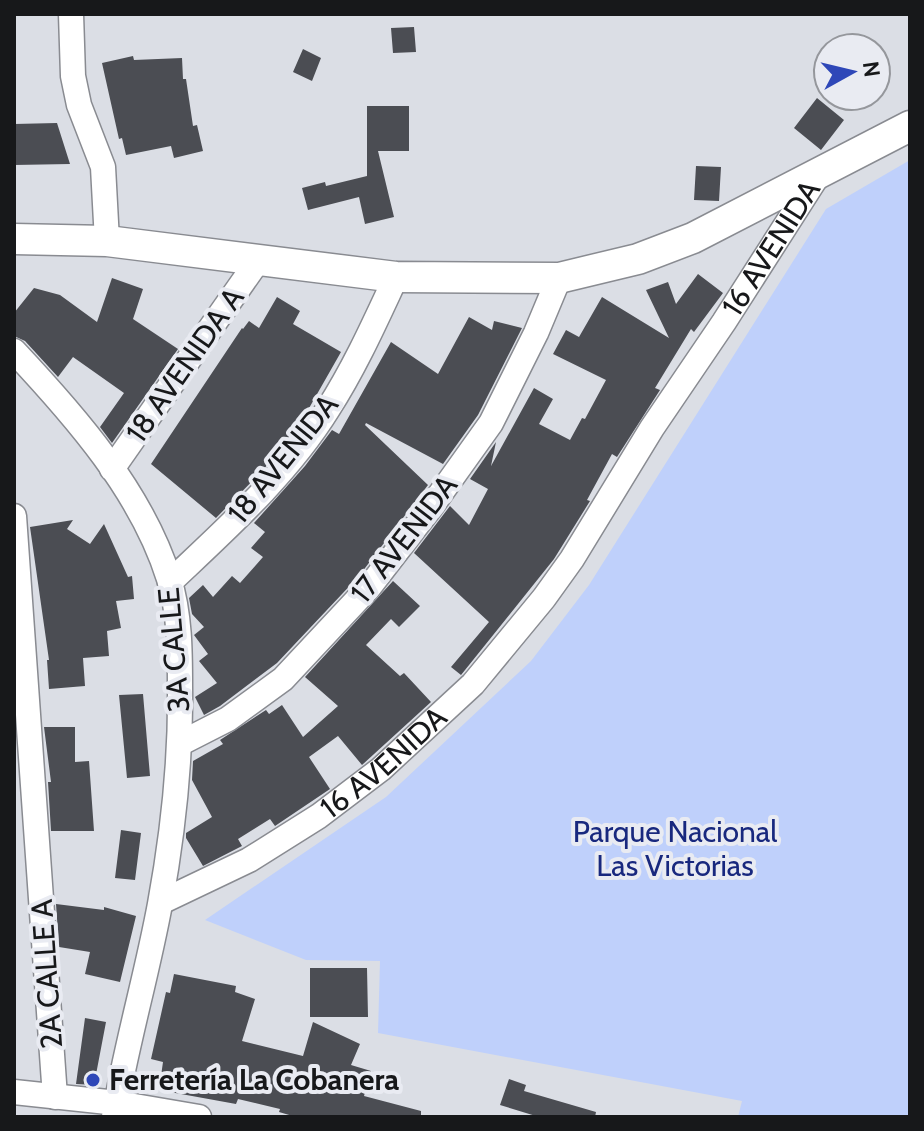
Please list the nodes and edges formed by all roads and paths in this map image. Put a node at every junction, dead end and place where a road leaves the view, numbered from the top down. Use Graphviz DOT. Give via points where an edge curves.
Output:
graph roads {
  1 [pos="71,14"];
  2 [pos="910,126"];
  3 [pos="818,175"];
  4 [pos="14,239"];
  5 [pos="107,241"];
  6 [pos="257,262"];
  7 [pos="396,277"];
  8 [pos="559,278"];
  9 [pos="14,351"];
  10 [pos="112,469"];
  11 [pos="14,516"];
  12 [pos="170,582"];
  13 [pos="181,743"];
  14 [pos="161,902"];
  15 [pos="14,1092"];
  16 [pos="55,1097"];
  17 [pos="116,1110"];
  18 [pos="199,1117"];
  1 -- 5 [label="street" via="73,76 103,167"];
  2 -- 3 [label="main road"];
  3 -- 8 [label="main road, 16 AVENIDA" via="693,238 638,259"];
  3 -- 14 [label="street, 16 AVENIDA" via="572,559 473,684 381,769 319,816 249,860"];
  4 -- 5 [label="main road, 16 AVENIDA"];
  5 -- 6 [label="main road, 16 AVENIDA"];
  6 -- 7 [label="main road, 16 AVENIDA"];
  6 -- 10 [label="street, 18 AVENIDA A"];
  7 -- 8 [label="main road, 16 AVENIDA"];
  7 -- 12 [label="street, 18 AVENIDA" via="327,412 264,489"];
  8 -- 13 [label="street, 17 AVENIDA" via="491,423 370,586 283,679 228,719"];
  9 -- 10 [label="street, 3A CALLE"];
  10 -- 12 [label="street, 3A CALLE" via="152,536"];
  11 -- 16 [label="street, 2A CALLE A"];
  12 -- 13 [label="street, 3A CALLE" via="179,639"];
  13 -- 14 [label="street, 3A CALLE"];
  14 -- 17 [label="street, 3A CALLE"];
  15 -- 16 [label="street"];
  16 -- 17 [label="street"];
  17 -- 18 [label="street"];
}
